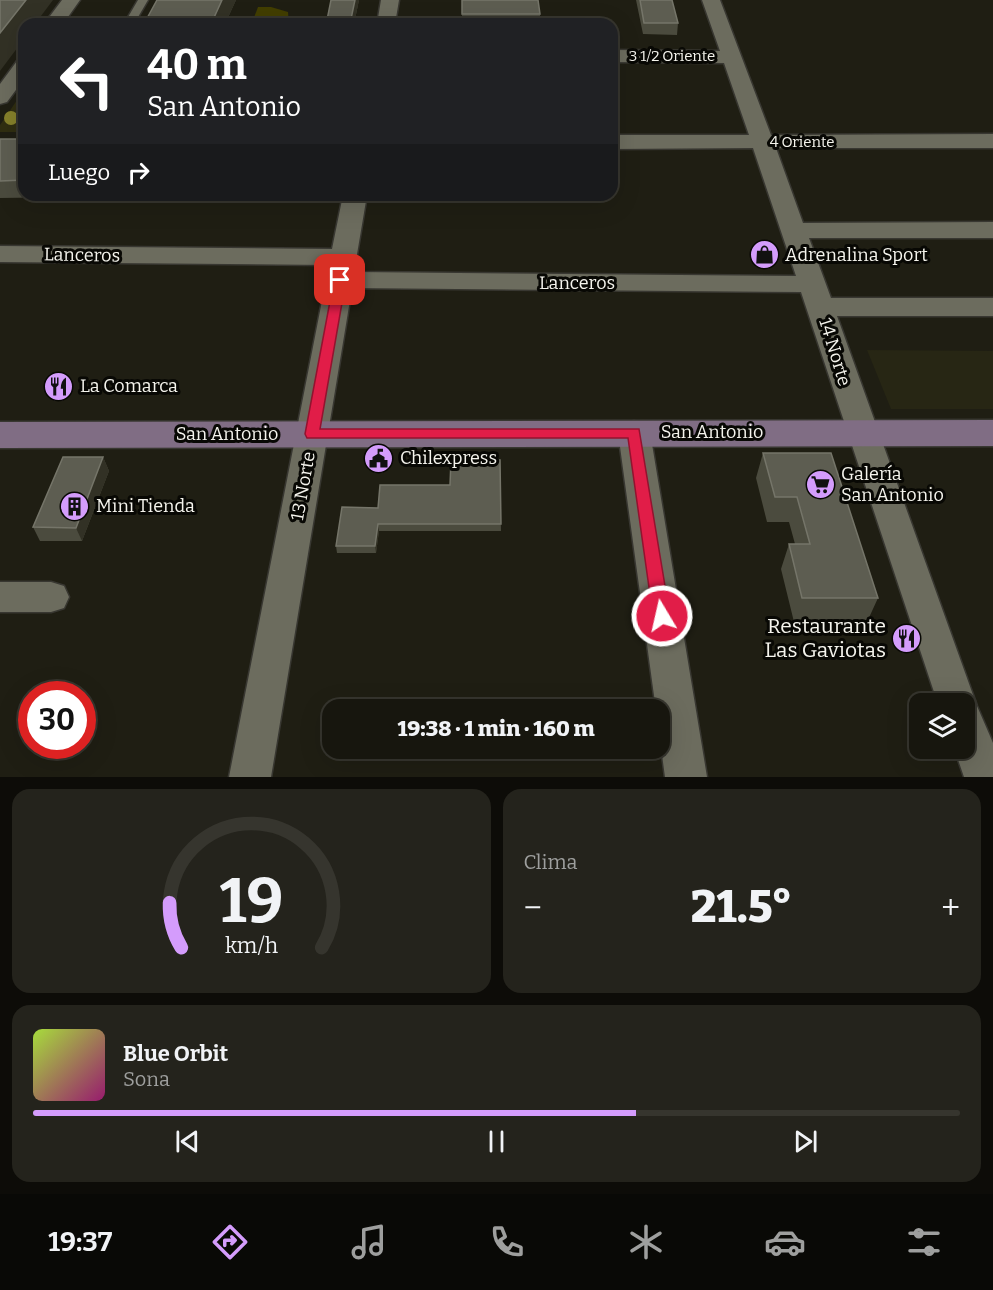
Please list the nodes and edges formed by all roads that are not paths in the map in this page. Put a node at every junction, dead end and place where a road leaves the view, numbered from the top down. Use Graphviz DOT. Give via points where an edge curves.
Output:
graph roads {
  1 [pos="71,0"];
  2 [pos="143,0"];
  3 [pos="390,0"];
  4 [pos="711,0"];
  5 [pos="58,18"];
  6 [pos="132,18"];
  7 [pos="387,18"];
  8 [pos="618,56"];
  9 [pos="732,57"];
  10 [pos="18,72"];
  11 [pos="0,98"];
  12 [pos="993,141"];
  13 [pos="618,142"];
  14 [pos="763,142"];
  15 [pos="354,201"];
  16 [pos="993,230"];
  17 [pos="795,231"];
  18 [pos="0,254"];
  19 [pos="342,269"];
  20 [pos="818,296"];
  21 [pos="993,307"];
  22 [pos="634,432"];
  23 [pos="861,432"];
  24 [pos="993,433"];
  25 [pos="312,434"];
  26 [pos="0,435"];
  27 [pos="0,597"];
  28 [pos="51,597"];
  29 [pos="954,693"];
  30 [pos="975,750"];
  31 [pos="250,777"];
  32 [pos="686,777"];
  33 [pos="985,777"];
  1 -- 5 [label="street"];
  2 -- 6 [label="lane"];
  3 -- 7 [label="street"];
  4 -- 9 [label="street, 14 Norte"];
  8 -- 9 [label="street, 3 1/2 Oriente"];
  9 -- 14 [label="street, 14 Norte"];
  10 -- 11 [label="street"];
  12 -- 14 [label="street, 4 Oriente"];
  13 -- 14 [label="street, 4 Oriente"];
  14 -- 17 [label="street, 14 Norte"];
  15 -- 19 [label="street, 13 Norte"];
  16 -- 17 [label="street"];
  17 -- 20 [label="street, 14 Norte"];
  18 -- 19 [label="street, Lanceros"];
  19 -- 20 [label="street, Lanceros"];
  19 -- 25 [label="street, 13 Norte"];
  20 -- 21 [label="street, Lanceros"];
  20 -- 23 [label="street, 14 Norte"];
  22 -- 23 [label="main road, San Antonio"];
  22 -- 25 [label="main road, San Antonio"];
  22 -- 32 [label="street"];
  23 -- 24 [label="main road, San Antonio"];
  23 -- 29 [label="street, 14 Norte"];
  25 -- 26 [label="main road, San Antonio"];
  25 -- 31 [label="street, 13 Norte"];
  27 -- 28 [label="street"];
  30 -- 33 [label="street"];
}
